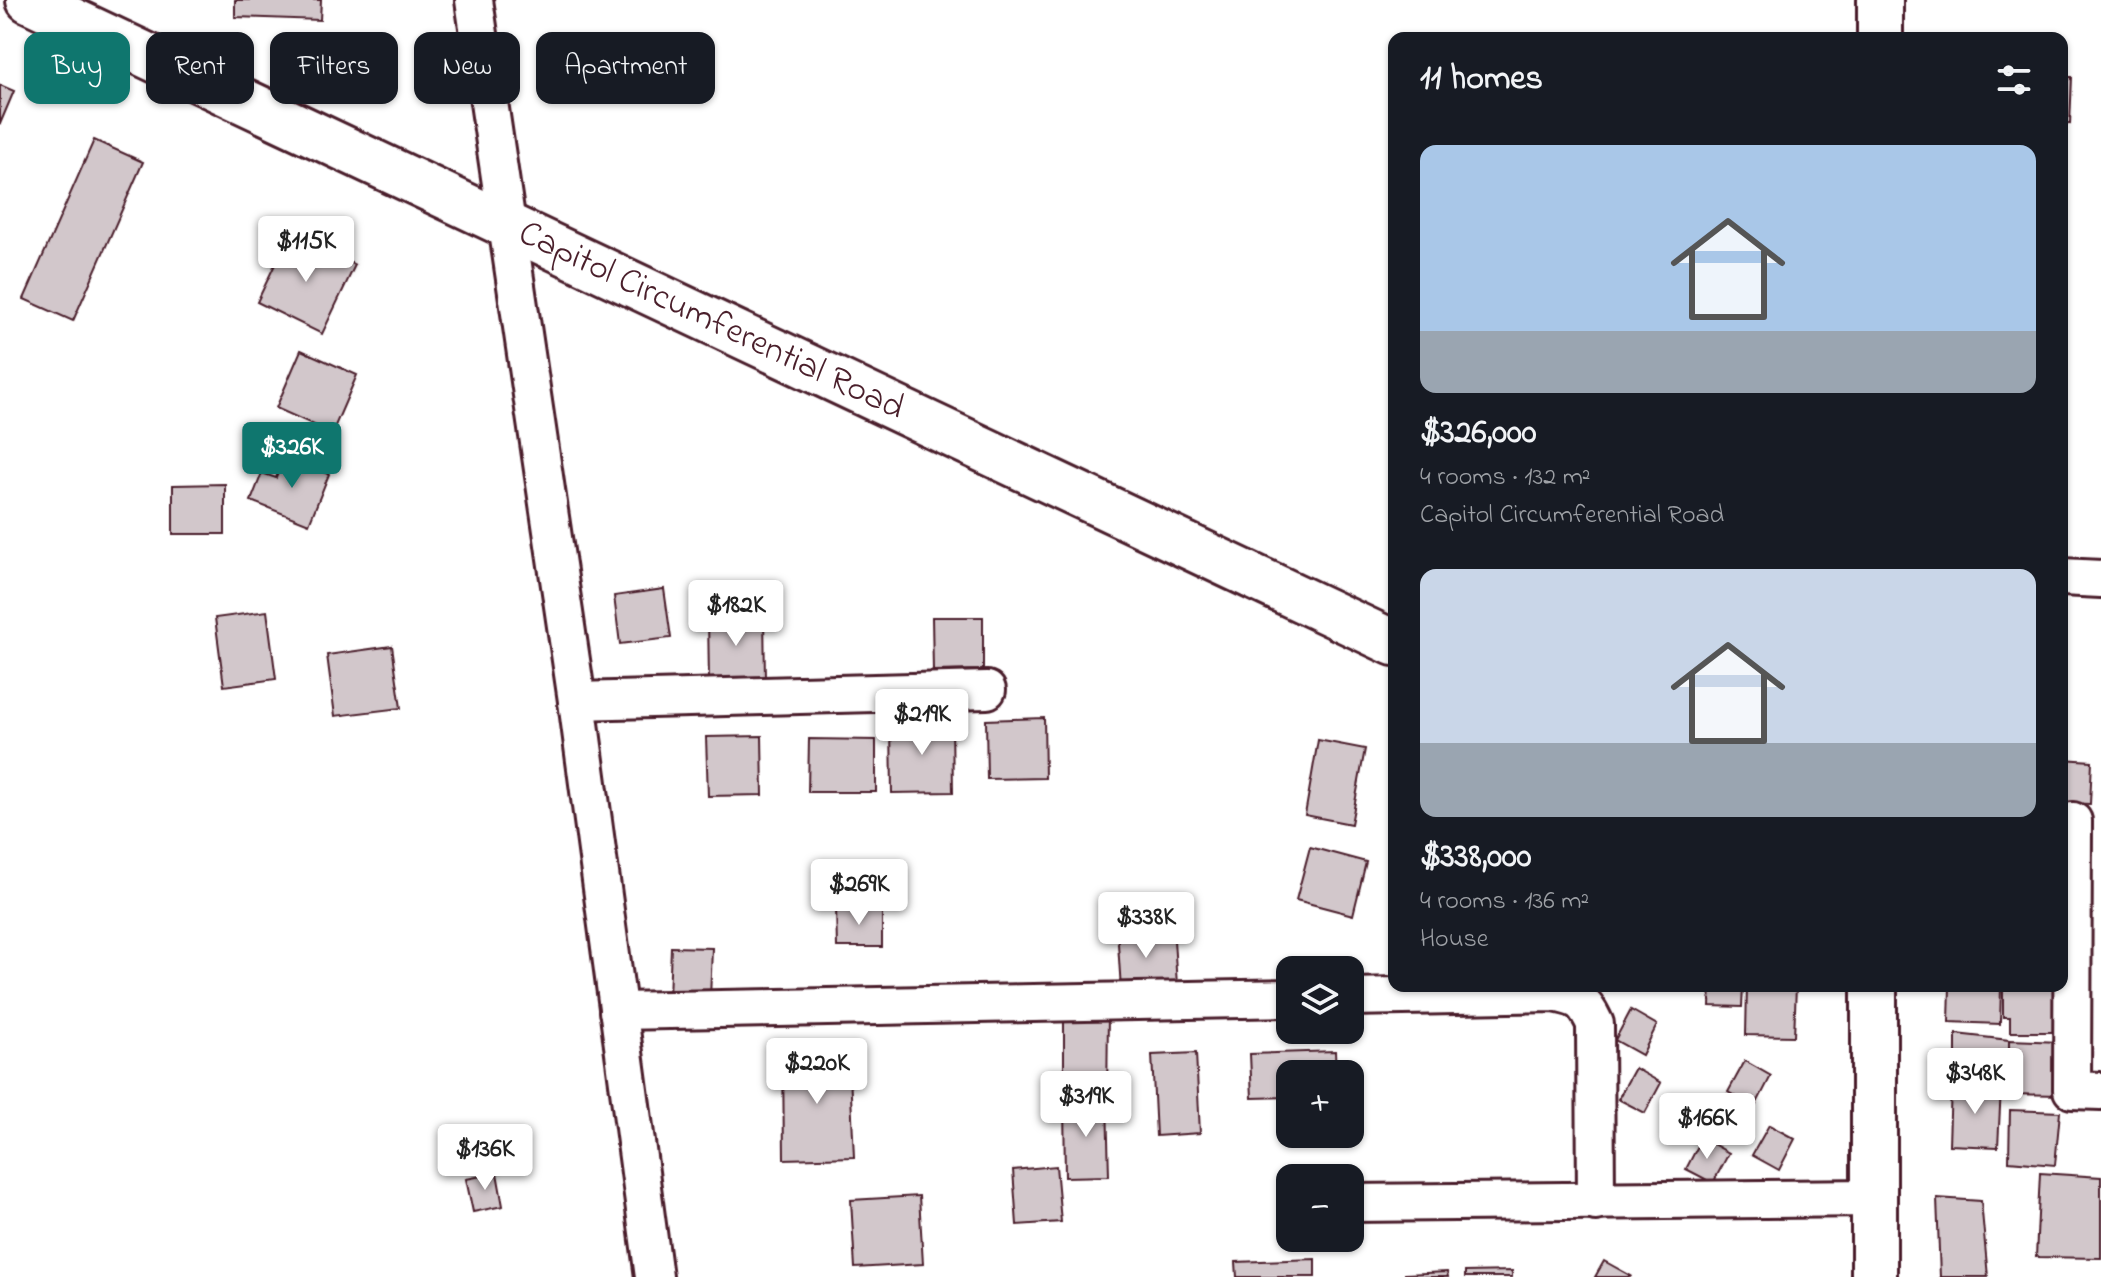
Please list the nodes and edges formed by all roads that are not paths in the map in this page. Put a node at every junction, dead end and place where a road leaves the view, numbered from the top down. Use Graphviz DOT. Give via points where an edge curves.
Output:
graph roads {
  1 [pos="29,0"];
  2 [pos="474,0"];
  3 [pos="1880,0"];
  4 [pos="1880,32"];
  5 [pos="507,226"];
  6 [pos="2068,577"];
  7 [pos="2101,579"];
  8 [pos="1388,640"];
  9 [pos="987,690"];
  10 [pos="577,701"];
  11 [pos="2079,822"];
  12 [pos="1874,992"];
  13 [pos="1364,997"];
  14 [pos="1276,998"];
  15 [pos="618,1011"];
  16 [pos="2101,1091"];
  17 [pos="1874,1198"];
  18 [pos="1596,1202"];
  19 [pos="1364,1203"];
  20 [pos="654,1277"];
  21 [pos="1874,1277"];
  1 -- 5 [label="main road, Capitol Circumferential Road"];
  2 -- 5 [label="street"];
  3 -- 4 [label="main road"];
  5 -- 8 [label="main road, Capitol Circumferential Road"];
  5 -- 10 [label="street"];
  6 -- 7 [label="street"];
  9 -- 10 [label="street"];
  10 -- 15 [label="street"];
  11 -- 16 [label="street" via="2072,1090"];
  12 -- 17 [label="main road"];
  13 -- 18 [label="street" via="1554,993 1586,1005 1595,1024"];
  14 -- 15 [label="street"];
  15 -- 20 [label="street"];
  17 -- 18 [label="street"];
  17 -- 21 [label="main road"];
  18 -- 19 [label="street"];
}
